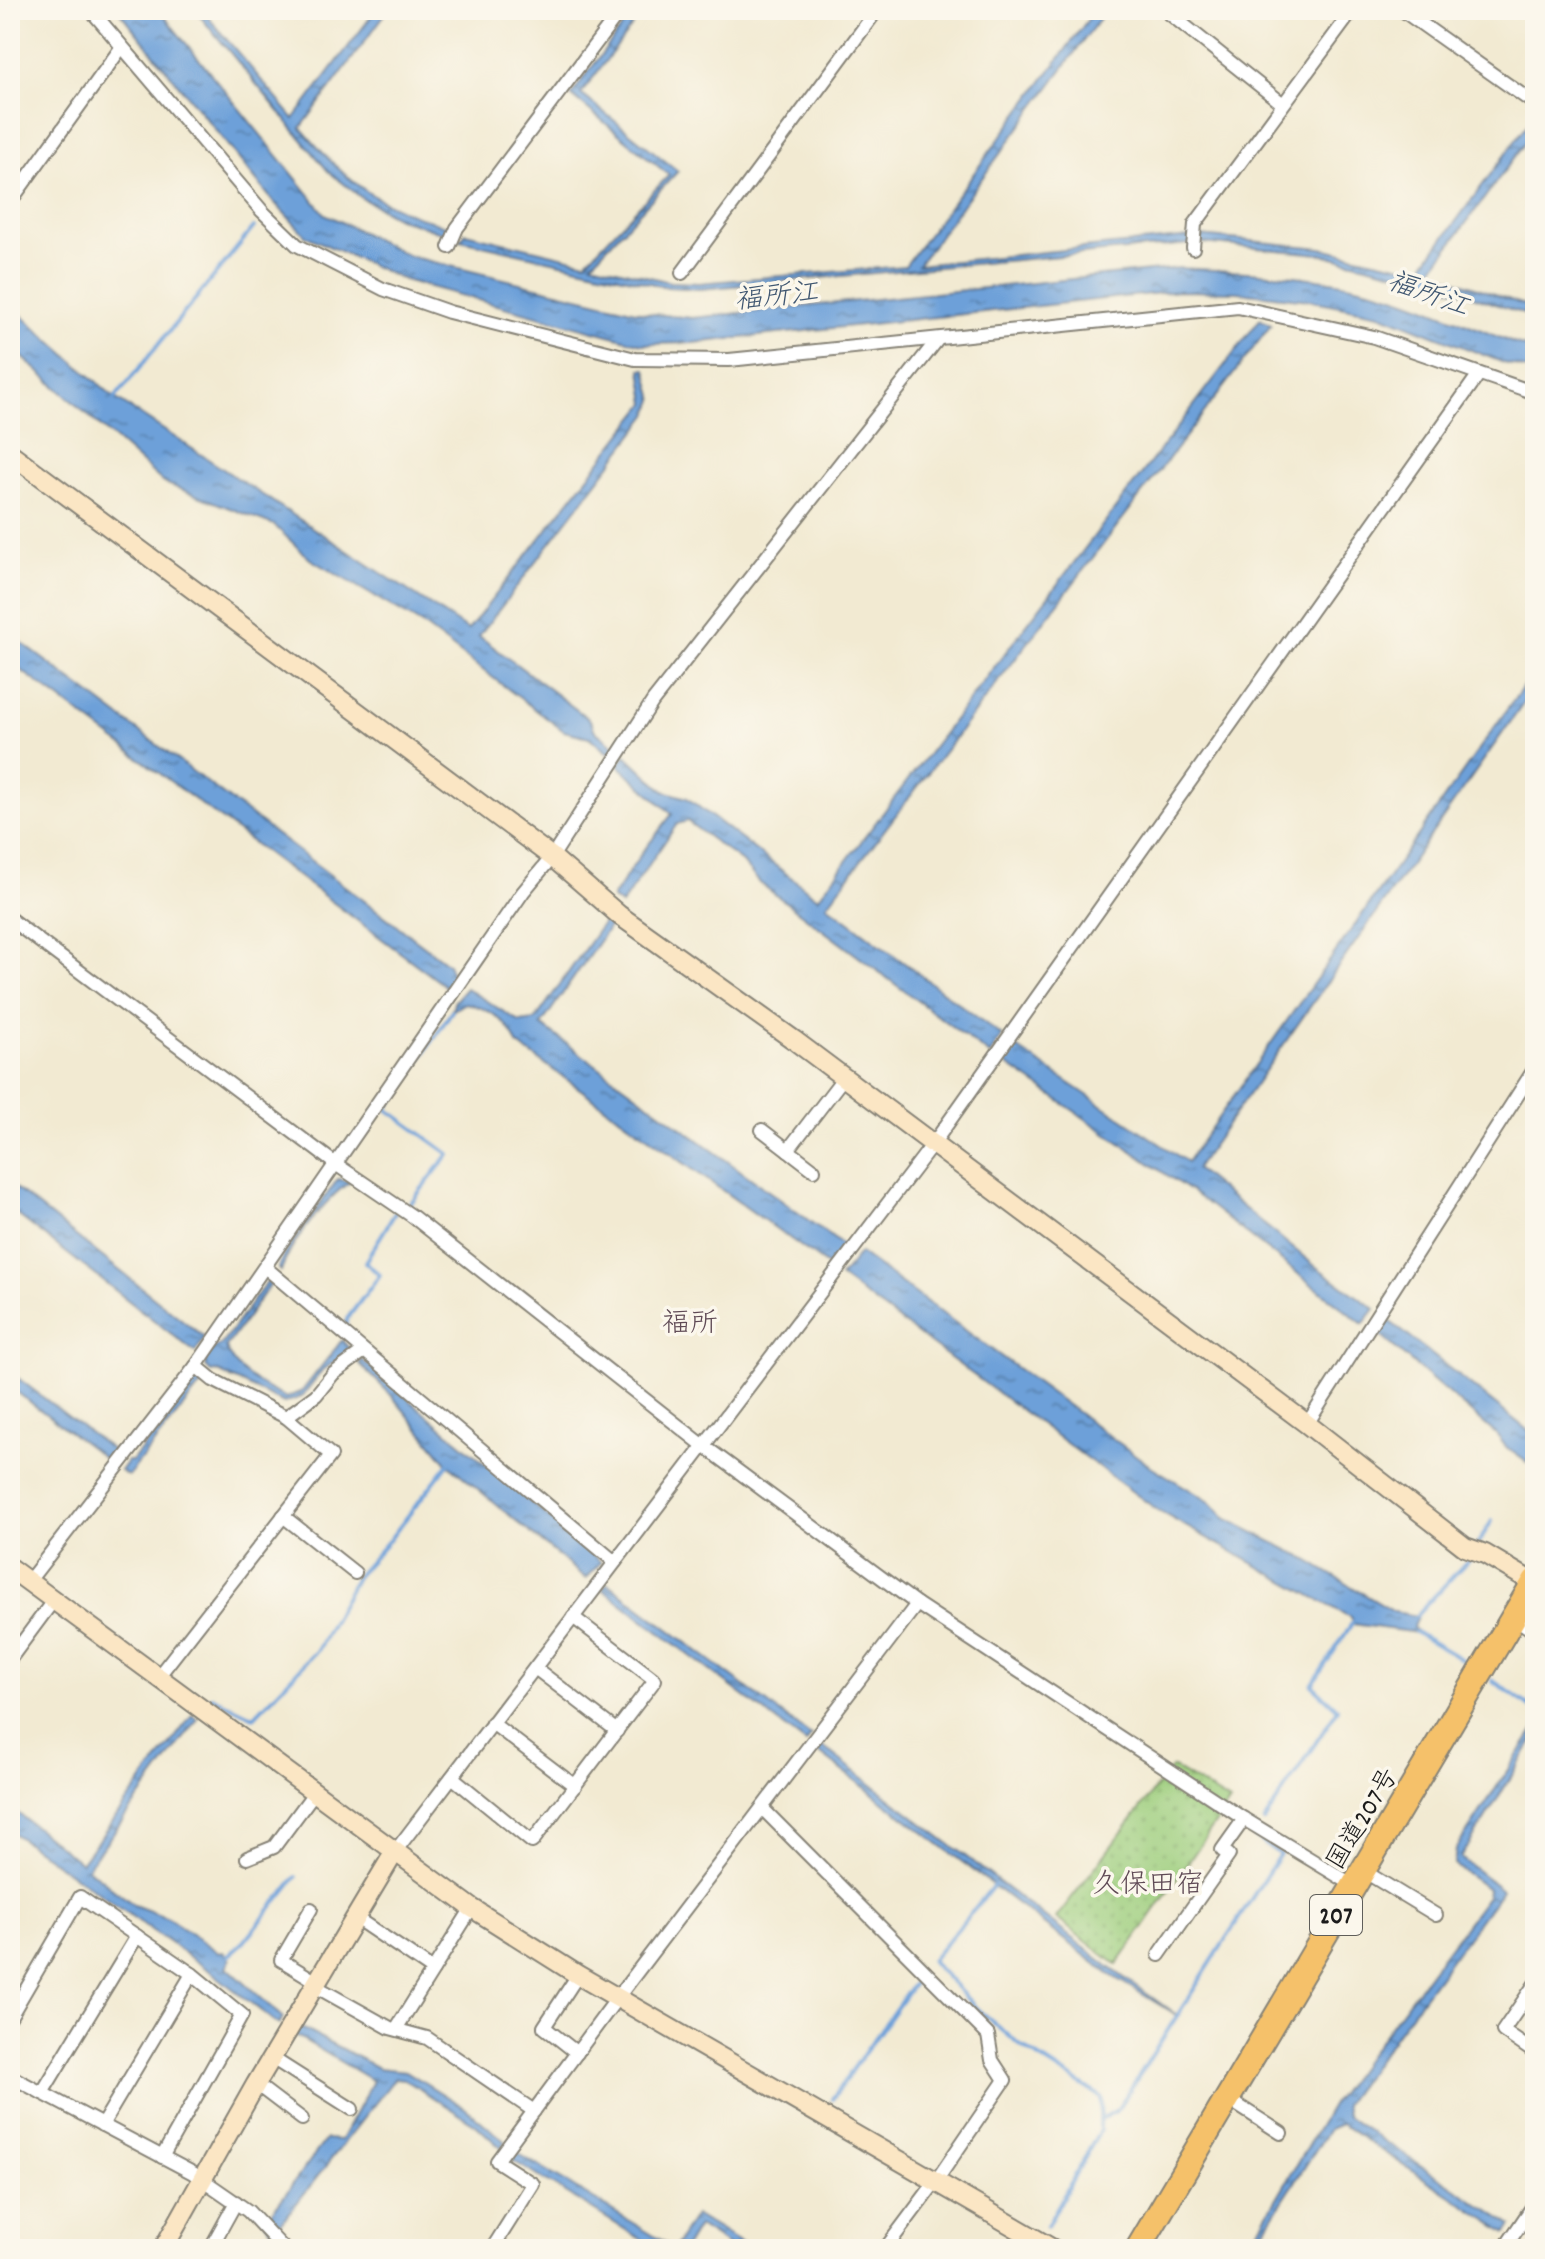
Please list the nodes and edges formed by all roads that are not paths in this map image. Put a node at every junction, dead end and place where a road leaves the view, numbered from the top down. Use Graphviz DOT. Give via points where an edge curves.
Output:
graph roads {
  1 [pos="91,10"];
  2 [pos="621,10"];
  3 [pos="877,10"];
  4 [pos="1165,10"];
  5 [pos="1353,10"];
  6 [pos="1402,10"];
  7 [pos="121,48"];
  8 [pos="1283,104"];
  9 [pos="1535,104"];
  10 [pos="10,202"];
  11 [pos="449,247"];
  12 [pos="1193,248"];
  13 [pos="682,273"];
  14 [pos="938,339"];
  15 [pos="1479,374"];
  16 [pos="1535,393"];
  17 [pos="10,453"];
  18 [pos="552,857"];
  19 [pos="10,919"];
  20 [pos="1535,1068"];
  21 [pos="844,1077"];
  22 [pos="762,1130"];
  23 [pos="933,1144"];
  24 [pos="788,1150"];
  25 [pos="337,1165"];
  26 [pos="814,1170"];
  27 [pos="266,1268"];
  28 [pos="363,1352"];
  29 [pos="196,1366"];
  30 [pos="286,1417"];
  31 [pos="1307,1424"];
  32 [pos="704,1446"];
  33 [pos="283,1516"];
  34 [pos="615,1562"];
  35 [pos="10,1568"];
  36 [pos="355,1573"];
  37 [pos="28,1582"];
  38 [pos="1534,1582"];
  39 [pos="53,1601"];
  40 [pos="917,1604"];
  41 [pos="573,1617"];
  42 [pos="1513,1617"];
  43 [pos="1535,1632"];
  44 [pos="10,1659"];
  45 [pos="535,1668"];
  46 [pos="157,1678"];
  47 [pos="492,1723"];
  48 [pos="617,1731"];
  49 [pos="452,1777"];
  50 [pos="575,1786"];
  51 [pos="314,1793"];
  52 [pos="762,1808"];
  53 [pos="1244,1819"];
  54 [pos="394,1853"];
  55 [pos="247,1858"];
  56 [pos="1358,1877"];
  57 [pos="472,1908"];
  58 [pos="311,1909"];
  59 [pos="1436,1915"];
  60 [pos="356,1918"];
  61 [pos="137,1936"];
  62 [pos="1159,1955"];
  63 [pos="433,1970"];
  64 [pos="192,1974"];
  65 [pos="578,1975"];
  66 [pos="316,1984"];
  67 [pos="1535,1984"];
  68 [pos="618,1997"];
  69 [pos="10,2017"];
  70 [pos="396,2029"];
  71 [pos="577,2053"];
  72 [pos="1535,2053"];
  73 [pos="272,2058"];
  74 [pos="10,2076"];
  75 [pos="256,2084"];
  76 [pos="42,2093"];
  77 [pos="1228,2099"];
  78 [pos="352,2109"];
  79 [pos="534,2111"];
  80 [pos="302,2119"];
  81 [pos="102,2125"];
  82 [pos="1281,2133"];
  83 [pos="162,2157"];
  84 [pos="202,2180"];
  85 [pos="936,2181"];
  86 [pos="236,2202"];
  87 [pos="1535,2203"];
  88 [pos="1511,2239"];
  89 [pos="163,2249"];
  90 [pos="210,2249"];
  91 [pos="284,2249"];
  92 [pos="492,2249"];
  93 [pos="885,2249"];
  94 [pos="1053,2249"];
  95 [pos="1138,2249"];
  1 -- 7 [label="street"];
  2 -- 11 [label="street" via="457,228"];
  3 -- 13 [label="street"];
  4 -- 8 [label="street"];
  5 -- 8 [label="street"];
  6 -- 9 [label="street"];
  7 -- 10 [label="street"];
  7 -- 14 [label="street" via="297,245 383,289 449,312 635,359 729,360"];
  8 -- 12 [label="street" via="1195,224"];
  14 -- 15 [label="street" via="1238,307 1374,337"];
  14 -- 18 [label="street" via="653,701"];
  15 -- 16 [label="street"];
  15 -- 23 [label="street"];
  17 -- 18 [label="street"];
  18 -- 21 [label="street" via="619,915"];
  18 -- 25 [label="street"];
  19 -- 25 [label="street"];
  20 -- 31 [label="street"];
  21 -- 23 [label="street"];
  21 -- 24 [label="street"];
  22 -- 24 [label="street"];
  23 -- 31 [label="street"];
  23 -- 32 [label="street"];
  24 -- 26 [label="street"];
  25 -- 27 [label="street"];
  25 -- 32 [label="street" via="412,1216"];
  27 -- 28 [label="street"];
  27 -- 29 [label="street"];
  28 -- 30 [label="street"];
  28 -- 34 [label="street"];
  29 -- 30 [label="street"];
  29 -- 37 [label="street"];
  30 -- 33 [label="street" via="331,1455"];
  31 -- 38 [label="street" via="1465,1547"];
  32 -- 34 [label="street"];
  32 -- 40 [label="street"];
  33 -- 36 [label="street"];
  33 -- 46 [label="street"];
  34 -- 41 [label="street"];
  35 -- 37 [label="street"];
  37 -- 39 [label="street"];
  38 -- 42 [label="highway, 国道207号 / 207"];
  39 -- 44 [label="street"];
  39 -- 46 [label="street"];
  40 -- 52 [label="street"];
  40 -- 53 [label="street"];
  41 -- 45 [label="street"];
  41 -- 48 [label="street" via="655,1680"];
  42 -- 43 [label="street"];
  42 -- 56 [label="highway, 国道207号 / 207"];
  45 -- 47 [label="street"];
  45 -- 48 [label="street"];
  46 -- 51 [label="street"];
  47 -- 49 [label="street"];
  47 -- 50 [label="street"];
  48 -- 50 [label="street"];
  49 -- 50 [label="street" via="532,1842"];
  49 -- 54 [label="street"];
  51 -- 54 [label="street"];
  51 -- 55 [label="street" via="274,1847"];
  52 -- 68 [label="street"];
  52 -- 85 [label="street" via="988,2035 992,2060 1005,2080"];
  53 -- 56 [label="street"];
  53 -- 62 [label="street" via="1222,1850 1229,1855"];
  54 -- 57 [label="street"];
  54 -- 60 [label="street"];
  56 -- 59 [label="street"];
  56 -- 77 [label="highway, 国道207号 / 207"];
  57 -- 63 [label="street"];
  57 -- 65 [label="street"];
  58 -- 66 [label="street" via="281,1960"];
  60 -- 63 [label="street"];
  60 -- 66 [label="street"];
  61 -- 64 [label="street"];
  61 -- 69 [label="street" via="80,1897"];
  61 -- 76 [label="street"];
  63 -- 70 [label="street"];
  64 -- 81 [label="street"];
  64 -- 83 [label="street" via="242,2015"];
  65 -- 68 [label="street"];
  65 -- 71 [label="street" via="544,2027"];
  66 -- 70 [label="street"];
  66 -- 73 [label="street"];
  67 -- 72 [label="street" via="1503,2031"];
  68 -- 71 [label="street"];
  68 -- 85 [label="street"];
  70 -- 79 [label="street" via="427,2038"];
  71 -- 79 [label="street"];
  73 -- 75 [label="street"];
  73 -- 78 [label="street"];
  74 -- 76 [label="street"];
  75 -- 80 [label="street"];
  75 -- 84 [label="street"];
  76 -- 81 [label="street"];
  77 -- 82 [label="street"];
  77 -- 95 [label="highway, 国道207号 / 207"];
  79 -- 92 [label="street" via="497,2161 533,2184"];
  81 -- 83 [label="street"];
  83 -- 84 [label="street"];
  84 -- 86 [label="street"];
  84 -- 89 [label="street"];
  85 -- 93 [label="street"];
  85 -- 94 [label="street"];
  86 -- 90 [label="street"];
  86 -- 91 [label="street"];
  87 -- 88 [label="street"];
}
